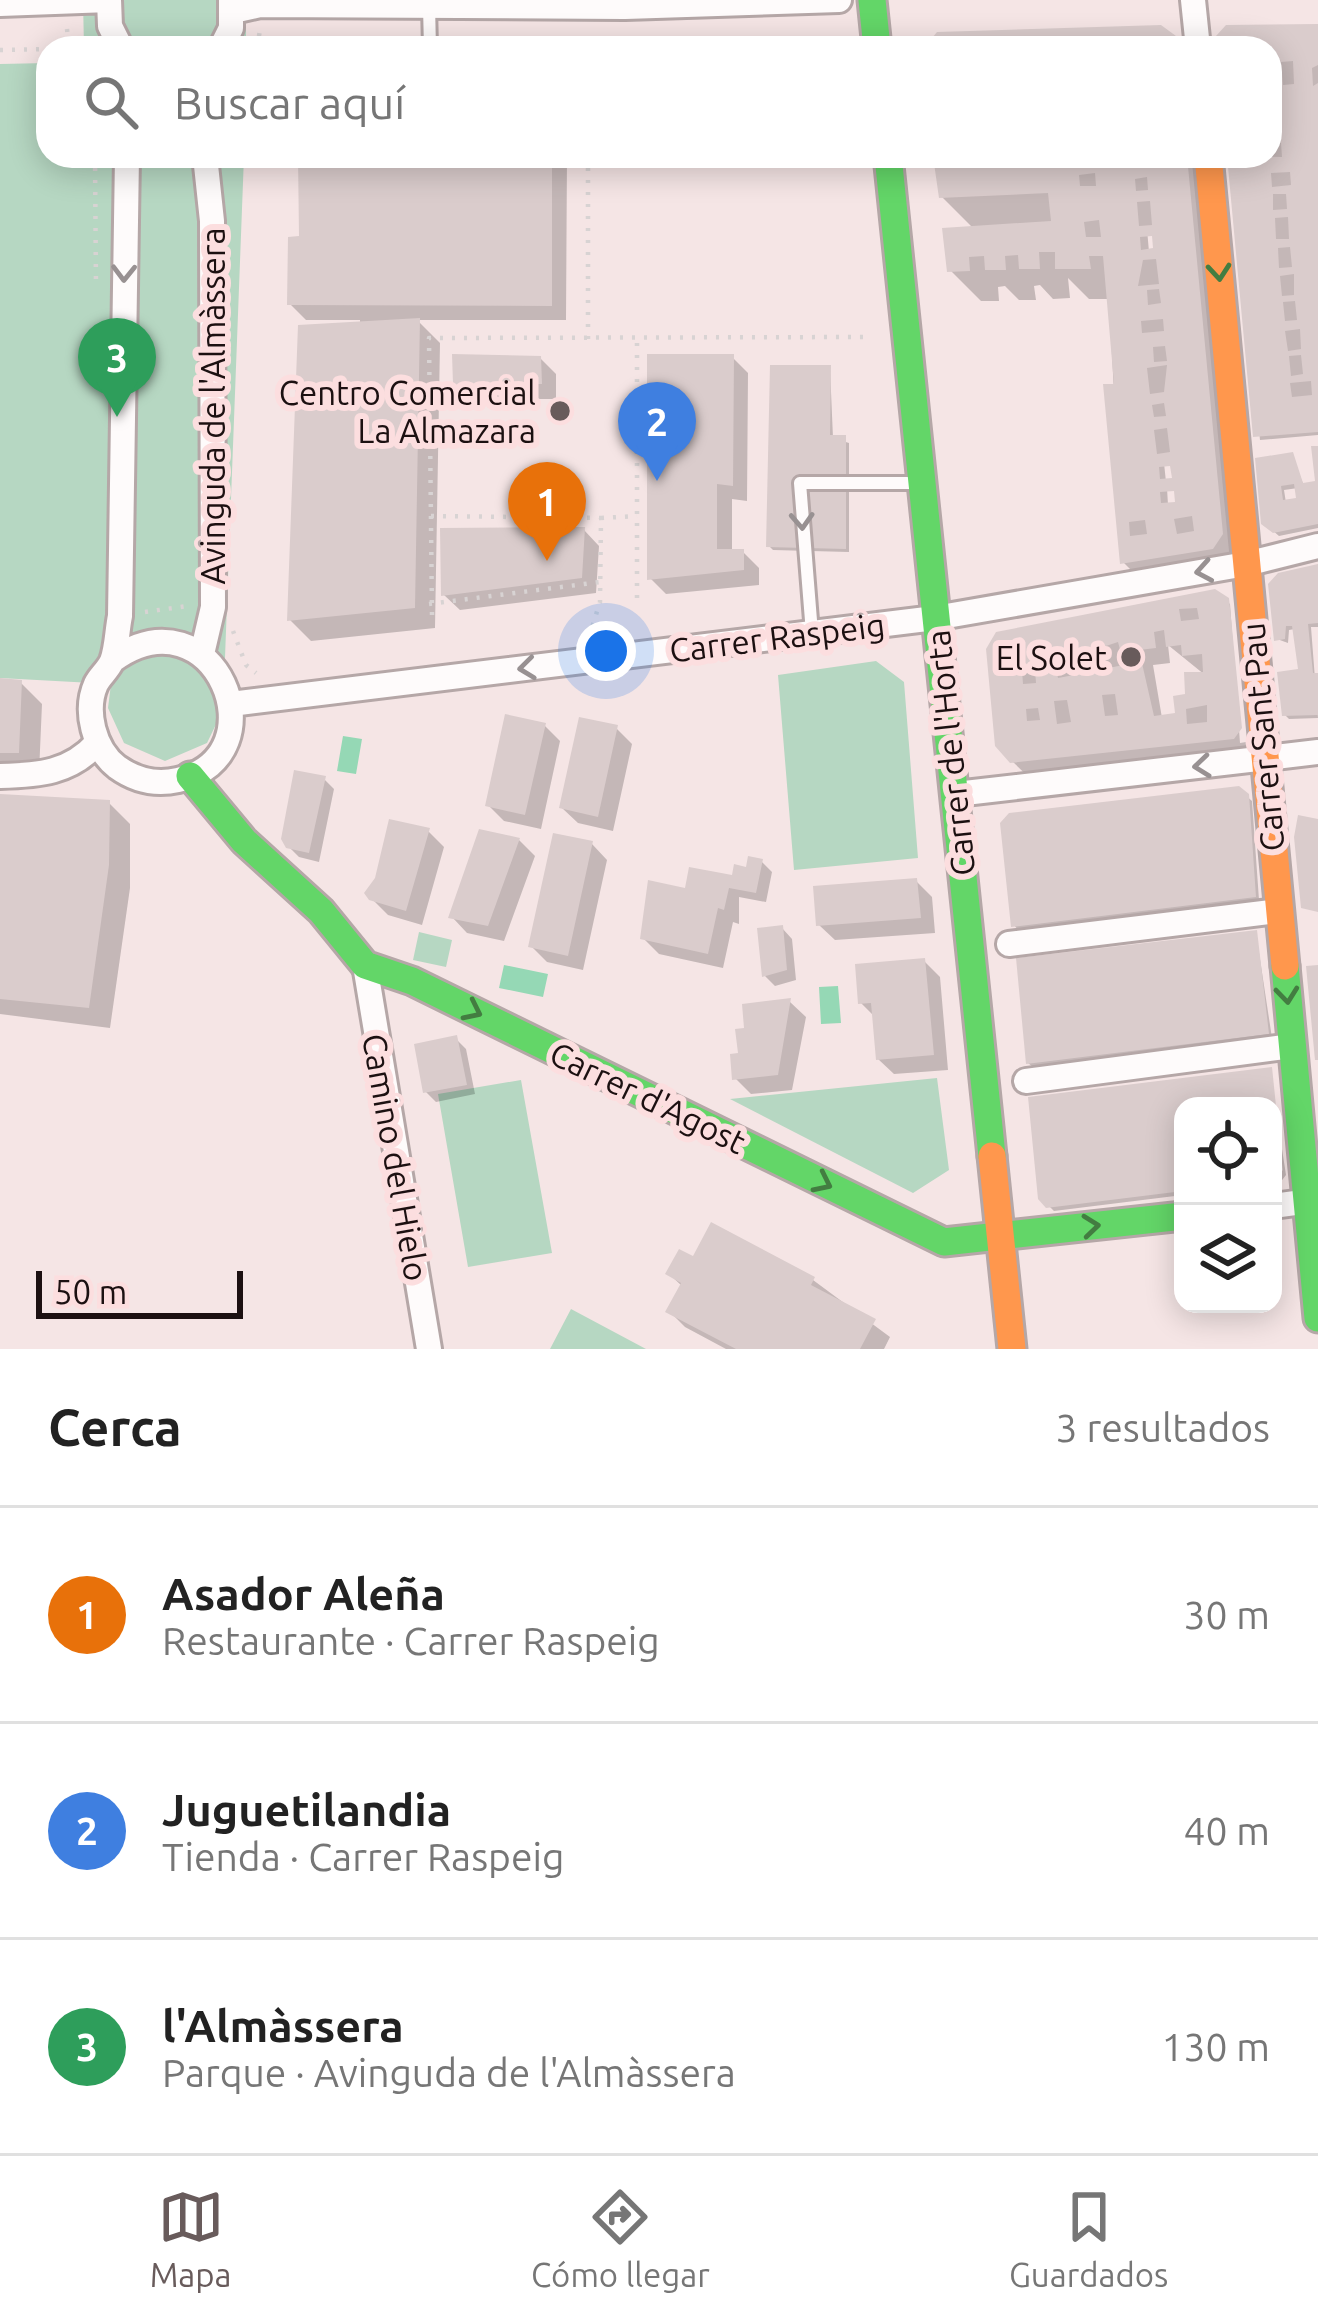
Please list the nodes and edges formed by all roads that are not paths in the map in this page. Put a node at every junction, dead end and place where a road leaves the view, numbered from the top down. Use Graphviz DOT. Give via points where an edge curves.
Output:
graph roads {
  1 [pos="109,0"];
  2 [pos="839,0"];
  3 [pos="872,0"];
  4 [pos="1193,0"];
  5 [pos="0,4"];
  6 [pos="232,5"];
  7 [pos="429,6"];
  8 [pos="115,36"];
  9 [pos="229,36"];
  10 [pos="430,36"];
  11 [pos="876,36"];
  12 [pos="1197,36"];
  13 [pos="127,168"];
  14 [pos="206,168"];
  15 [pos="889,168"];
  16 [pos="1209,168"];
  17 [pos="922,483"];
  18 [pos="1318,546"];
  19 [pos="1246,564"];
  20 [pos="935,618"];
  21 [pos="812,633"];
  22 [pos="202,654"];
  23 [pos="113,660"];
  24 [pos="231,704"];
  25 [pos="97,742"];
  26 [pos="1318,752"];
  27 [pos="1265,759"];
  28 [pos="0,776"];
  29 [pos="190,776"];
  30 [pos="956,794"];
  31 [pos="1278,911"];
  32 [pos="1009,944"];
  33 [pos="365,965"];
  34 [pos="1292,1046"];
  35 [pos="1026,1081"];
  36 [pos="1312,1201"];
  37 [pos="1281,1205"];
  38 [pos="1174,1217"];
  39 [pos="1000,1236"];
  40 [pos="1318,1318"];
  41 [pos="429,1349"];
  42 [pos="1012,1349"];
  1 -- 5 [label="street"];
  1 -- 8 [label="street"];
  2 -- 7 [label="street"];
  3 -- 11 [label="street"];
  4 -- 12 [label="street"];
  6 -- 7 [label="street"];
  6 -- 9 [label="street"];
  7 -- 10 [label="lane"];
  13 -- 23 [label="street, one-way"];
  14 -- 22 [label="street, Avinguda de l'Almàssera" via="213,608"];
  15 -- 17 [label="street, Carrer de l'Horta"];
  16 -- 19 [label="street, Carrer Sant Pau, one-way"];
  17 -- 20 [label="street, Carrer de l'Horta"];
  17 -- 21 [label="lane, one-way" via="800,483"];
  18 -- 19 [label="street, Carrer Raspeig"];
  19 -- 20 [label="street, Carrer Raspeig, one-way"];
  19 -- 27 [label="street, Carrer Sant Pau"];
  20 -- 21 [label="street, Carrer Raspeig"];
  20 -- 30 [label="street, Carrer de l'Horta"];
  21 -- 24 [label="street, Carrer Raspeig, one-way"];
  22 -- 23 [label="street" via="175,643 142,644"];
  22 -- 24 [label="street" via="226,683"];
  23 -- 25 [label="street" via="95,686"];
  24 -- 29 [label="street" via="220,751"];
  25 -- 28 [label="street" via="82,759 48,774"];
  25 -- 29 [label="street" via="134,777"];
  26 -- 27 [label="street"];
  27 -- 30 [label="street, one-way"];
  27 -- 31 [label="street, Carrer Sant Pau"];
  29 -- 33 [label="street"];
  30 -- 39 [label="street, Carrer de l'Horta"];
  31 -- 32 [label="street"];
  31 -- 34 [label="street, Carrer Sant Pau, one-way"];
  33 -- 39 [label="street, Carrer d'Agost, one-way" via="944,1242"];
  33 -- 41 [label="street, Camino del Hielo"];
  34 -- 35 [label="street"];
  34 -- 36 [label="street, Carrer Sant Pau"];
  36 -- 37 [label="street"];
  36 -- 40 [label="street, Carrer Sant Pau"];
  39 -- 38 [label="street, Carrer d'Agost, one-way"];
  39 -- 42 [label="street, Carrer de l'Horta"];
}
